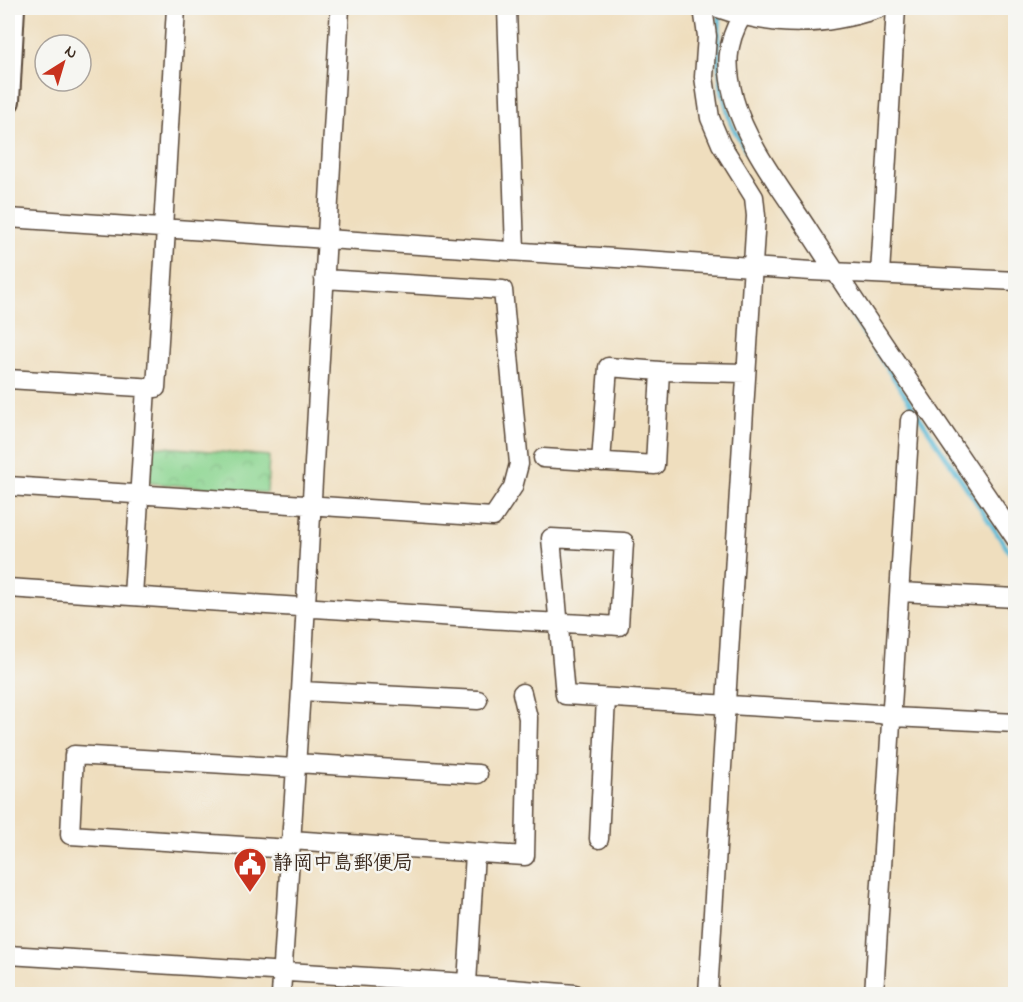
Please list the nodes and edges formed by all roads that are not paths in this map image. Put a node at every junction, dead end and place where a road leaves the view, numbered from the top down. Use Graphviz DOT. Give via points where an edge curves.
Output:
graph roads {
  1 [pos="13,8"];
  2 [pos="176,8"];
  3 [pos="340,8"];
  4 [pos="507,8"];
  5 [pos="702,8"];
  6 [pos="718,8"];
  7 [pos="880,8"];
  8 [pos="896,8"];
  9 [pos="739,15"];
  10 [pos="729,74"];
  11 [pos="704,76"];
  12 [pos="8,100"];
  13 [pos="735,101"];
  14 [pos="708,107"];
  15 [pos="8,218"];
  16 [pos="165,229"];
  17 [pos="326,239"];
  18 [pos="515,251"];
  19 [pos="752,267"];
  20 [pos="835,272"];
  21 [pos="880,274"];
  22 [pos="324,279"];
  23 [pos="1016,281"];
  24 [pos="660,372"];
  25 [pos="746,373"];
  26 [pos="8,379"];
  27 [pos="146,388"];
  28 [pos="910,420"];
  29 [pos="543,458"];
  30 [pos="601,462"];
  31 [pos="8,486"];
  32 [pos="138,495"];
  33 [pos="311,506"];
  34 [pos="1016,539"];
  35 [pos="8,588"];
  36 [pos="900,592"];
  37 [pos="133,596"];
  38 [pos="1016,598"];
  39 [pos="306,606"];
  40 [pos="560,622"];
  41 [pos="301,691"];
  42 [pos="522,693"];
  43 [pos="606,698"];
  44 [pos="478,700"];
  45 [pos="726,705"];
  46 [pos="893,717"];
  47 [pos="1016,723"];
  48 [pos="296,766"];
  49 [pos="478,774"];
  50 [pos="599,839"];
  51 [pos="290,845"];
  52 [pos="475,853"];
  53 [pos="8,955"];
  54 [pos="283,972"];
  55 [pos="472,988"];
  56 [pos="281,994"];
  57 [pos="575,994"];
  58 [pos="708,994"];
  59 [pos="874,994"];
  1 -- 12 [label="main road"];
  2 -- 16 [label="street"];
  3 -- 17 [label="street"];
  4 -- 18 [label="street"];
  5 -- 11 [label="street" via="707,36"];
  6 -- 9 [label="street"];
  7 -- 9 [label="street" via="827,21 792,24"];
  8 -- 21 [label="street"];
  9 -- 10 [label="street" via="729,49"];
  10 -- 11 [label="street"];
  10 -- 13 [label="street"];
  11 -- 14 [label="street"];
  13 -- 14 [label="street"];
  13 -- 20 [label="street" via="749,137"];
  14 -- 19 [label="street" via="722,144 754,196"];
  15 -- 16 [label="street"];
  16 -- 17 [label="street"];
  16 -- 27 [label="street" via="156,388"];
  17 -- 18 [label="street"];
  17 -- 22 [label="street"];
  18 -- 19 [label="street"];
  19 -- 20 [label="street"];
  19 -- 25 [label="street"];
  20 -- 21 [label="street"];
  20 -- 34 [label="street"];
  21 -- 23 [label="street"];
  22 -- 33 [label="street"];
  22 -- 33 [label="street" via="503,290 519,464 513,487 493,517"];
  24 -- 25 [label="street"];
  24 -- 30 [label="street" via="654,465"];
  24 -- 30 [label="street" via="608,367"];
  25 -- 45 [label="street"];
  26 -- 27 [label="street"];
  27 -- 32 [label="street"];
  28 -- 36 [label="street"];
  29 -- 30 [label="street"];
  31 -- 32 [label="street"];
  32 -- 33 [label="street"];
  32 -- 37 [label="street"];
  33 -- 39 [label="street"];
  35 -- 37 [label="street"];
  36 -- 38 [label="street"];
  36 -- 46 [label="street"];
  37 -- 39 [label="street"];
  39 -- 40 [label="street"];
  39 -- 41 [label="street"];
  40 -- 40 [label="street" via="551,538 624,542 619,626"];
  40 -- 43 [label="street" via="565,695"];
  41 -- 44 [label="street"];
  41 -- 48 [label="street"];
  42 -- 52 [label="street" via="528,718 525,856"];
  43 -- 45 [label="street"];
  43 -- 50 [label="street"];
  45 -- 46 [label="street"];
  45 -- 58 [label="street"];
  46 -- 47 [label="street"];
  46 -- 59 [label="street"];
  48 -- 49 [label="street"];
  48 -- 51 [label="street"];
  48 -- 51 [label="street" via="74,755 70,835"];
  51 -- 52 [label="street"];
  51 -- 54 [label="street"];
  52 -- 55 [label="street"];
  53 -- 54 [label="street"];
  54 -- 55 [label="street"];
  54 -- 56 [label="street"];
  55 -- 57 [label="street"];
}
